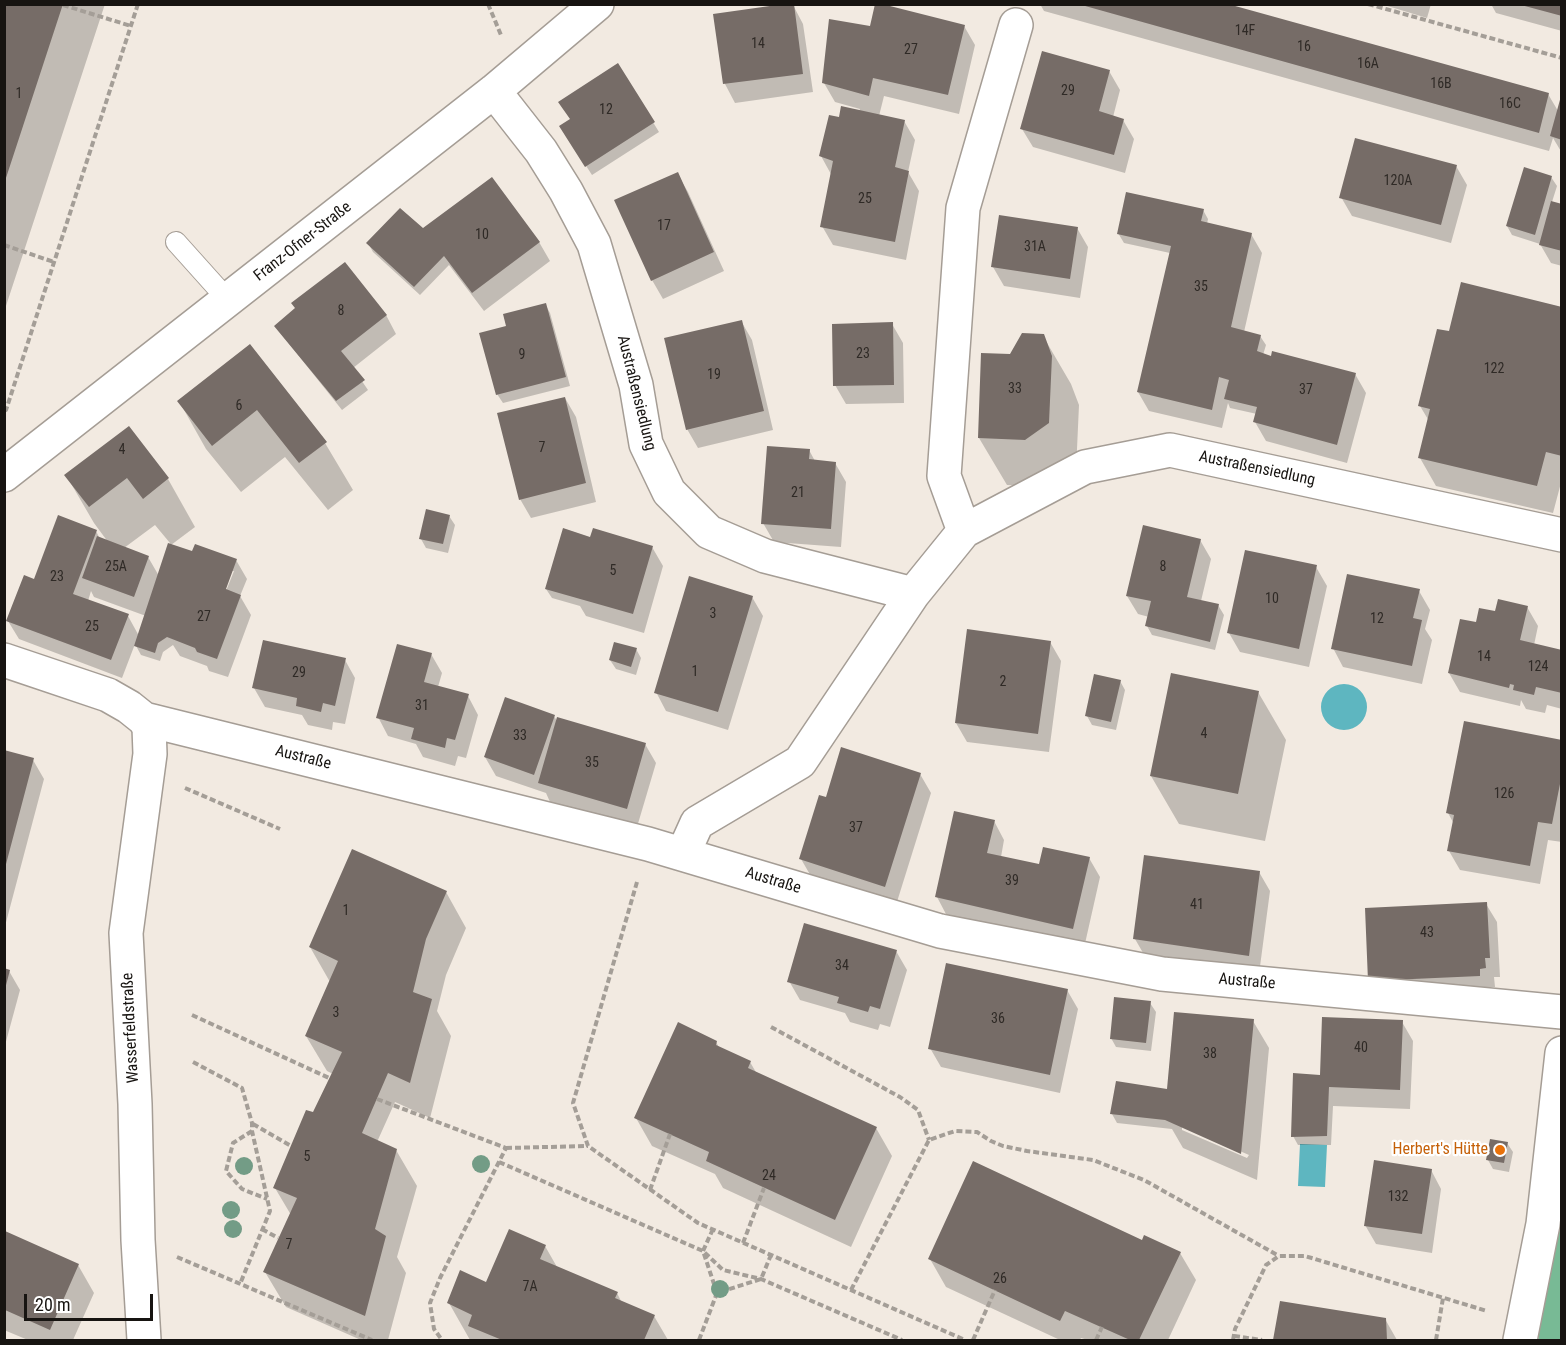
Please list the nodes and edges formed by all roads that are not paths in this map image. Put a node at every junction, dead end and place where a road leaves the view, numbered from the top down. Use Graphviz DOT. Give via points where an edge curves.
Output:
graph roads {
  1 [pos="597,4"];
  2 [pos="1016,25"];
  3 [pos="494,91"];
  4 [pos="176,242"];
  5 [pos="228,300"];
  6 [pos="4,475"];
  7 [pos="964,531"];
  8 [pos="1562,535"];
  9 [pos="913,594"];
  10 [pos="4,660"];
  11 [pos="144,719"];
  12 [pos="683,854"];
  13 [pos="1562,1012"];
  14 [pos="1562,1053"];
  15 [pos="1522,1331"];
  16 [pos="144,1341"];
  1 -- 3 [label="street, Franz-Ofner-Straße"];
  2 -- 7 [label="street" via="963,208 944,476"];
  3 -- 5 [label="street, Franz-Ofner-Straße"];
  3 -- 9 [label="street, Austraßensiedlung" via="541,151 594,244 636,385 646,444 669,492 709,532 765,556"];
  4 -- 5 [label="lane"];
  5 -- 6 [label="street, Franz-Ofner-Straße"];
  7 -- 8 [label="street, Austraßensiedlung" via="1085,467 1170,450"];
  7 -- 9 [label="street, Austraßensiedlung"];
  9 -- 12 [label="street, Austraßensiedlung" via="800,762 697,824"];
  10 -- 11 [label="street, Austraße" via="108,695"];
  11 -- 12 [label="street, Austraße"];
  11 -- 16 [label="street, Wasserfeldstraße" via="149,727 150,754 126,933"];
  12 -- 13 [label="street, Austraße" via="940,931 1162,974"];
  14 -- 15 [label="street" via="1543,1224"];
}
